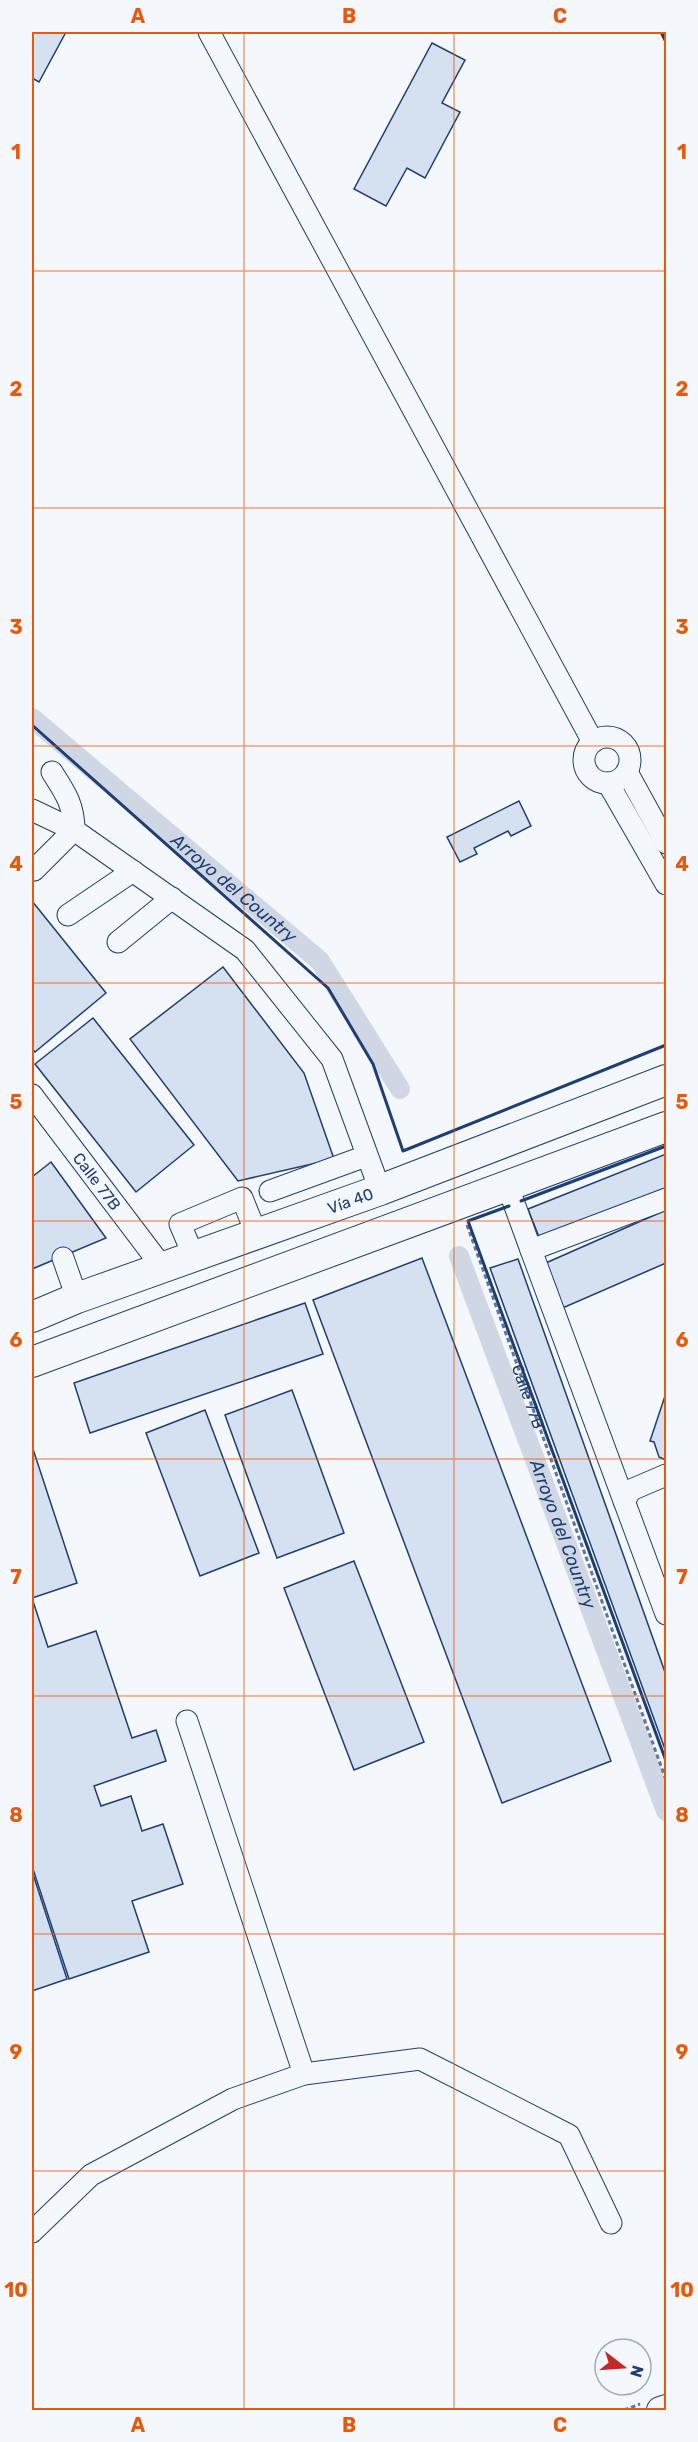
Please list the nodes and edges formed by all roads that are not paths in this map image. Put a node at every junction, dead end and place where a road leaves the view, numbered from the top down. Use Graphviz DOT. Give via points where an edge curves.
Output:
graph roads {
  1 [pos="209,32"];
  2 [pos="593,742"];
  3 [pos="52,772"];
  4 [pos="627,772"];
  5 [pos="608,783"];
  6 [pos="32,810"];
  7 [pos="74,830"];
  8 [pos="666,843"];
  9 [pos="34,870"];
  10 [pos="133,871"];
  11 [pos="666,884"];
  12 [pos="172,898"];
  13 [pos="68,915"];
  14 [pos="118,942"];
  15 [pos="666,1080"];
  16 [pos="32,1097"];
  17 [pos="666,1127"];
  18 [pos="541,1128"];
  19 [pos="366,1156"];
  20 [pos="556,1169"];
  21 [pos="380,1190"];
  22 [pos="270,1191"];
  23 [pos="511,1195"];
  24 [pos="666,1199"];
  25 [pos="531,1250"];
  26 [pos="63,1258"];
  27 [pos="163,1268"];
  28 [pos="77,1298"];
  29 [pos="32,1317"];
  30 [pos="34,1353"];
  31 [pos="666,1475"];
  32 [pos="624,1501"];
  33 [pos="666,1614"];
  34 [pos="187,1721"];
  35 [pos="304,2074"];
  36 [pos="611,2223"];
  37 [pos="32,2232"];
  38 [pos="666,2408"];
  39 [pos="660,2410"];
  1 -- 2 [label="street"];
  2 -- 4 [label="street" via="606,737 625,745 630,758"];
  2 -- 5 [label="street" via="585,754 586,768 595,779"];
  3 -- 7 [label="street" via="70,799"];
  4 -- 5 [label="street"];
  4 -- 8 [label="street"];
  5 -- 11 [label="street"];
  6 -- 7 [label="street"];
  7 -- 9 [label="street"];
  7 -- 10 [label="street"];
  10 -- 12 [label="street"];
  10 -- 13 [label="street"];
  12 -- 14 [label="street"];
  12 -- 19 [label="street" via="245,950 332,1059"];
  15 -- 18 [label="highway, Vía 40"];
  16 -- 27 [label="street, Calle 77B"];
  17 -- 20 [label="highway"];
  18 -- 20 [label="highway"];
  18 -- 21 [label="highway, Vía 40"];
  19 -- 21 [label="street"];
  19 -- 22 [label="street"];
  20 -- 23 [label="highway"];
  21 -- 27 [label="highway, Vía 40"];
  23 -- 25 [label="street"];
  23 -- 30 [label="highway"];
  24 -- 25 [label="street"];
  25 -- 32 [label="street"];
  26 -- 28 [label="street"];
  27 -- 28 [label="highway, Vía 40"];
  28 -- 29 [label="highway, Vía 40"];
  31 -- 32 [label="street" via="631,1490"];
  32 -- 33 [label="street"];
  34 -- 35 [label="street"];
  35 -- 36 [label="street" via="420,2059 569,2134"];
  35 -- 37 [label="street" via="233,2099 91,2175"];
  38 -- 39 [label="main road"];
}
